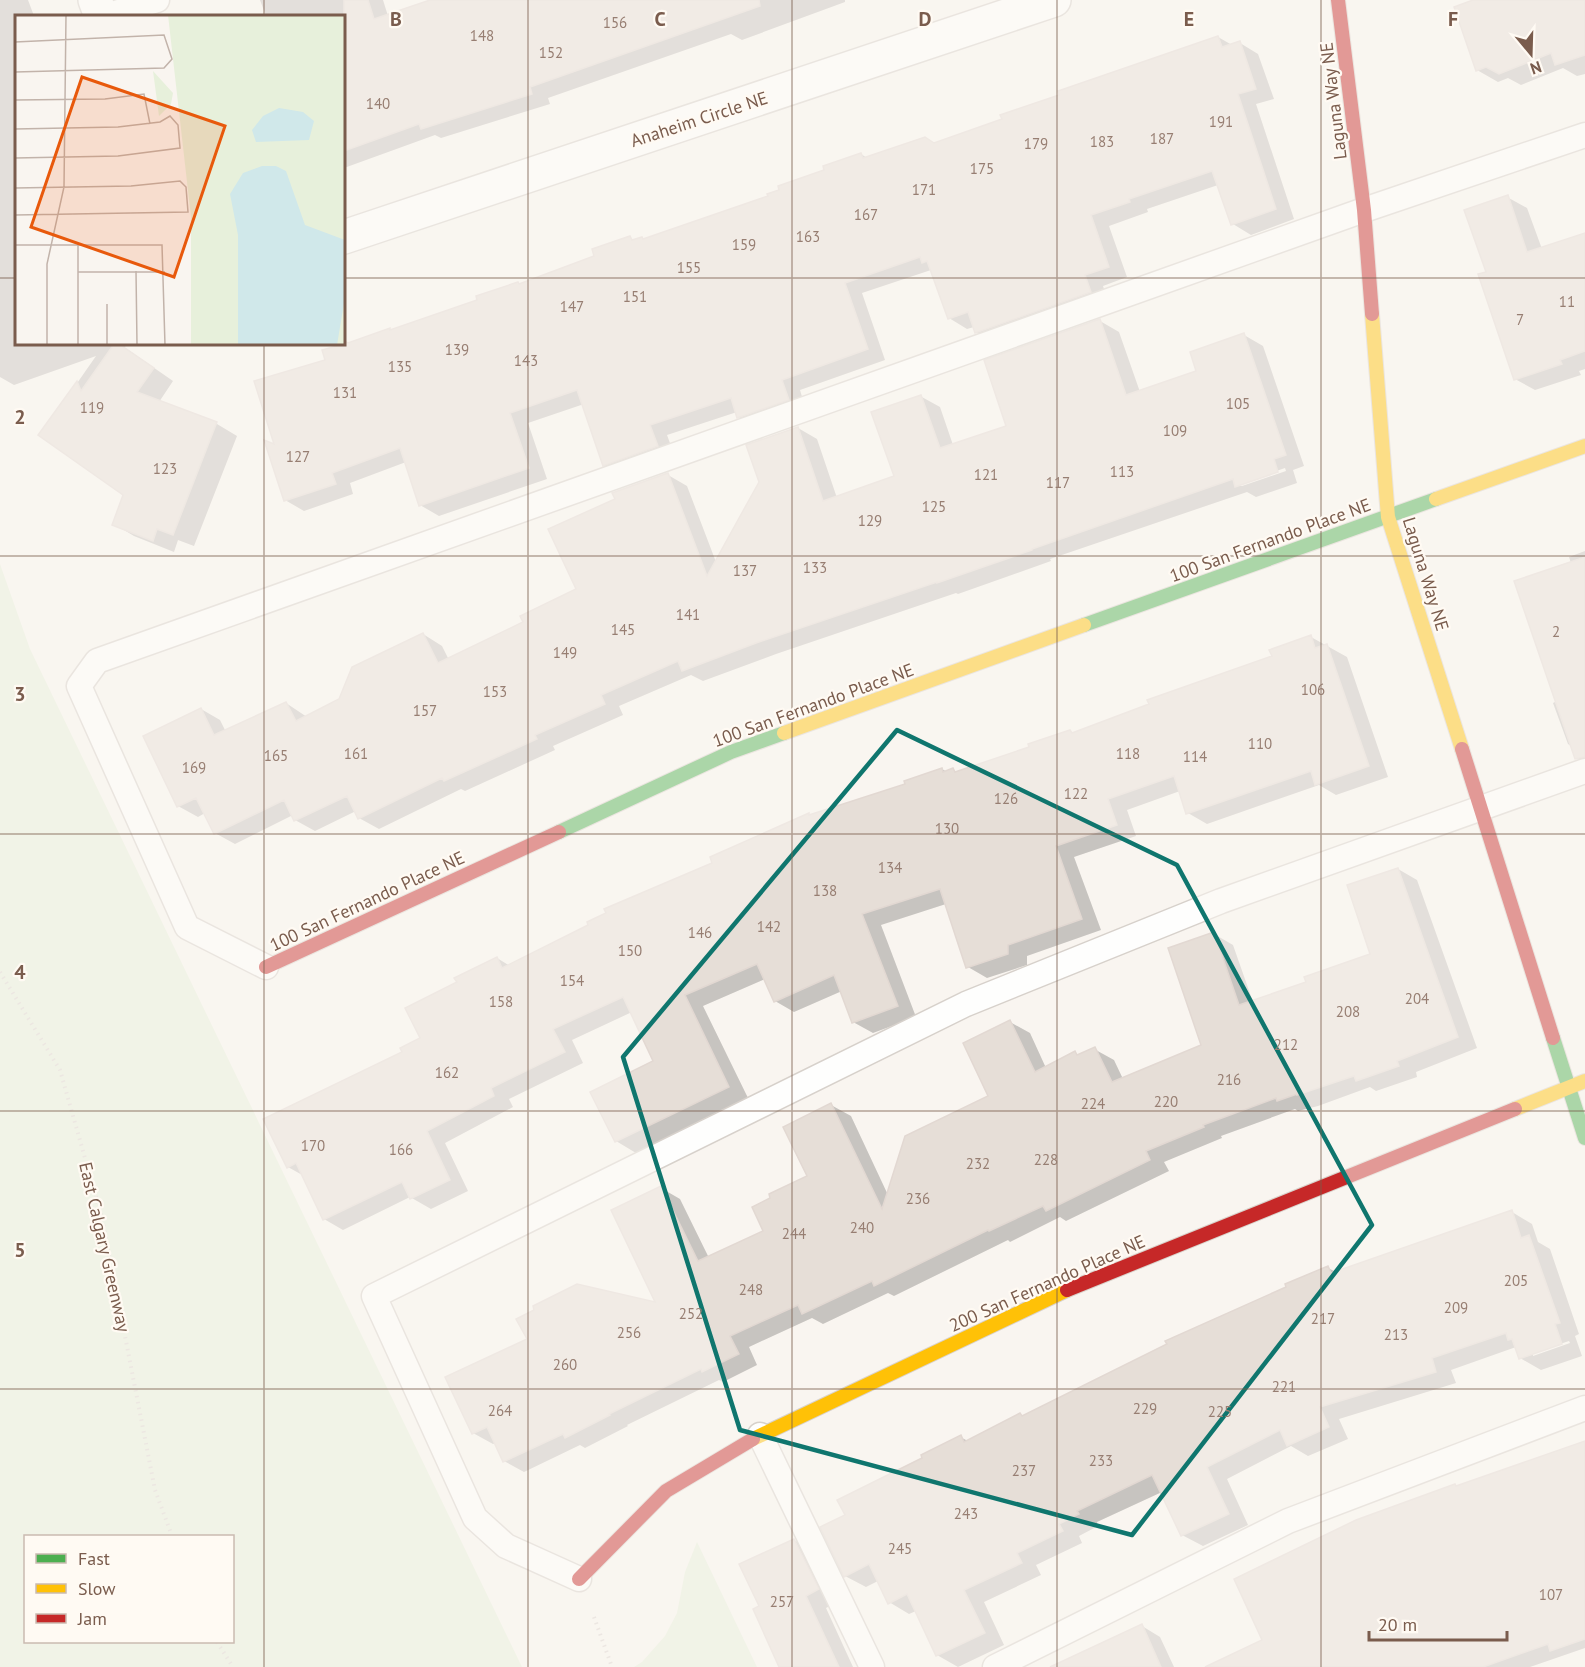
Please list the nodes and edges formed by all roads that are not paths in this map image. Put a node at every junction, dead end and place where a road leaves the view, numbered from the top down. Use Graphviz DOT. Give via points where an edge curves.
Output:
graph roads {
  1 [pos="95,0"];
  2 [pos="157,0"];
  3 [pos="1054,0"];
  4 [pos="1338,0"];
  5 [pos="101,15"];
  6 [pos="109,15"];
  7 [pos="1585,135"];
  8 [pos="1364,210"];
  9 [pos="345,237"];
  10 [pos="1585,446"];
  11 [pos="1388,517"];
  12 [pos="1585,771"];
  13 [pos="1480,807"];
  14 [pos="266,967"];
  15 [pos="1585,1081"];
  16 [pos="1569,1087"];
  17 [pos="1585,1138"];
  18 [pos="1585,1408"];
  19 [pos="760,1435"];
  20 [pos="579,1579"];
  21 [pos="872,1667"];
  22 [pos="995,1667"];
  1 -- 5 [label="street"];
  2 -- 6 [label="lane"];
  3 -- 9 [label="street, Anaheim Circle NE"];
  4 -- 8 [label="street, Laguna Way NE"];
  7 -- 8 [label="lane"];
  8 -- 11 [label="street, Laguna Way NE"];
  8 -- 14 [label="lane" via="97,661 79,686 187,927"];
  10 -- 11 [label="street, 100 San Fernando Place NE"];
  11 -- 13 [label="street, Laguna Way NE"];
  11 -- 14 [label="street, 100 San Fernando Place NE" via="731,752"];
  12 -- 13 [label="lane"];
  13 -- 16 [label="street, Laguna Way NE"];
  13 -- 20 [label="lane" via="1221,901 966,1004 374,1296 475,1518 506,1546"];
  15 -- 16 [label="street, 200 San Fernando Place NE"];
  16 -- 17 [label="street, Laguna Way NE"];
  16 -- 19 [label="street, 200 San Fernando Place NE" via="1059,1293"];
  18 -- 22 [label="lane" via="1288,1521"];
  19 -- 20 [label="street, 200 San Fernando Place NE" via="666,1491"];
  19 -- 21 [label="lane"];
}
